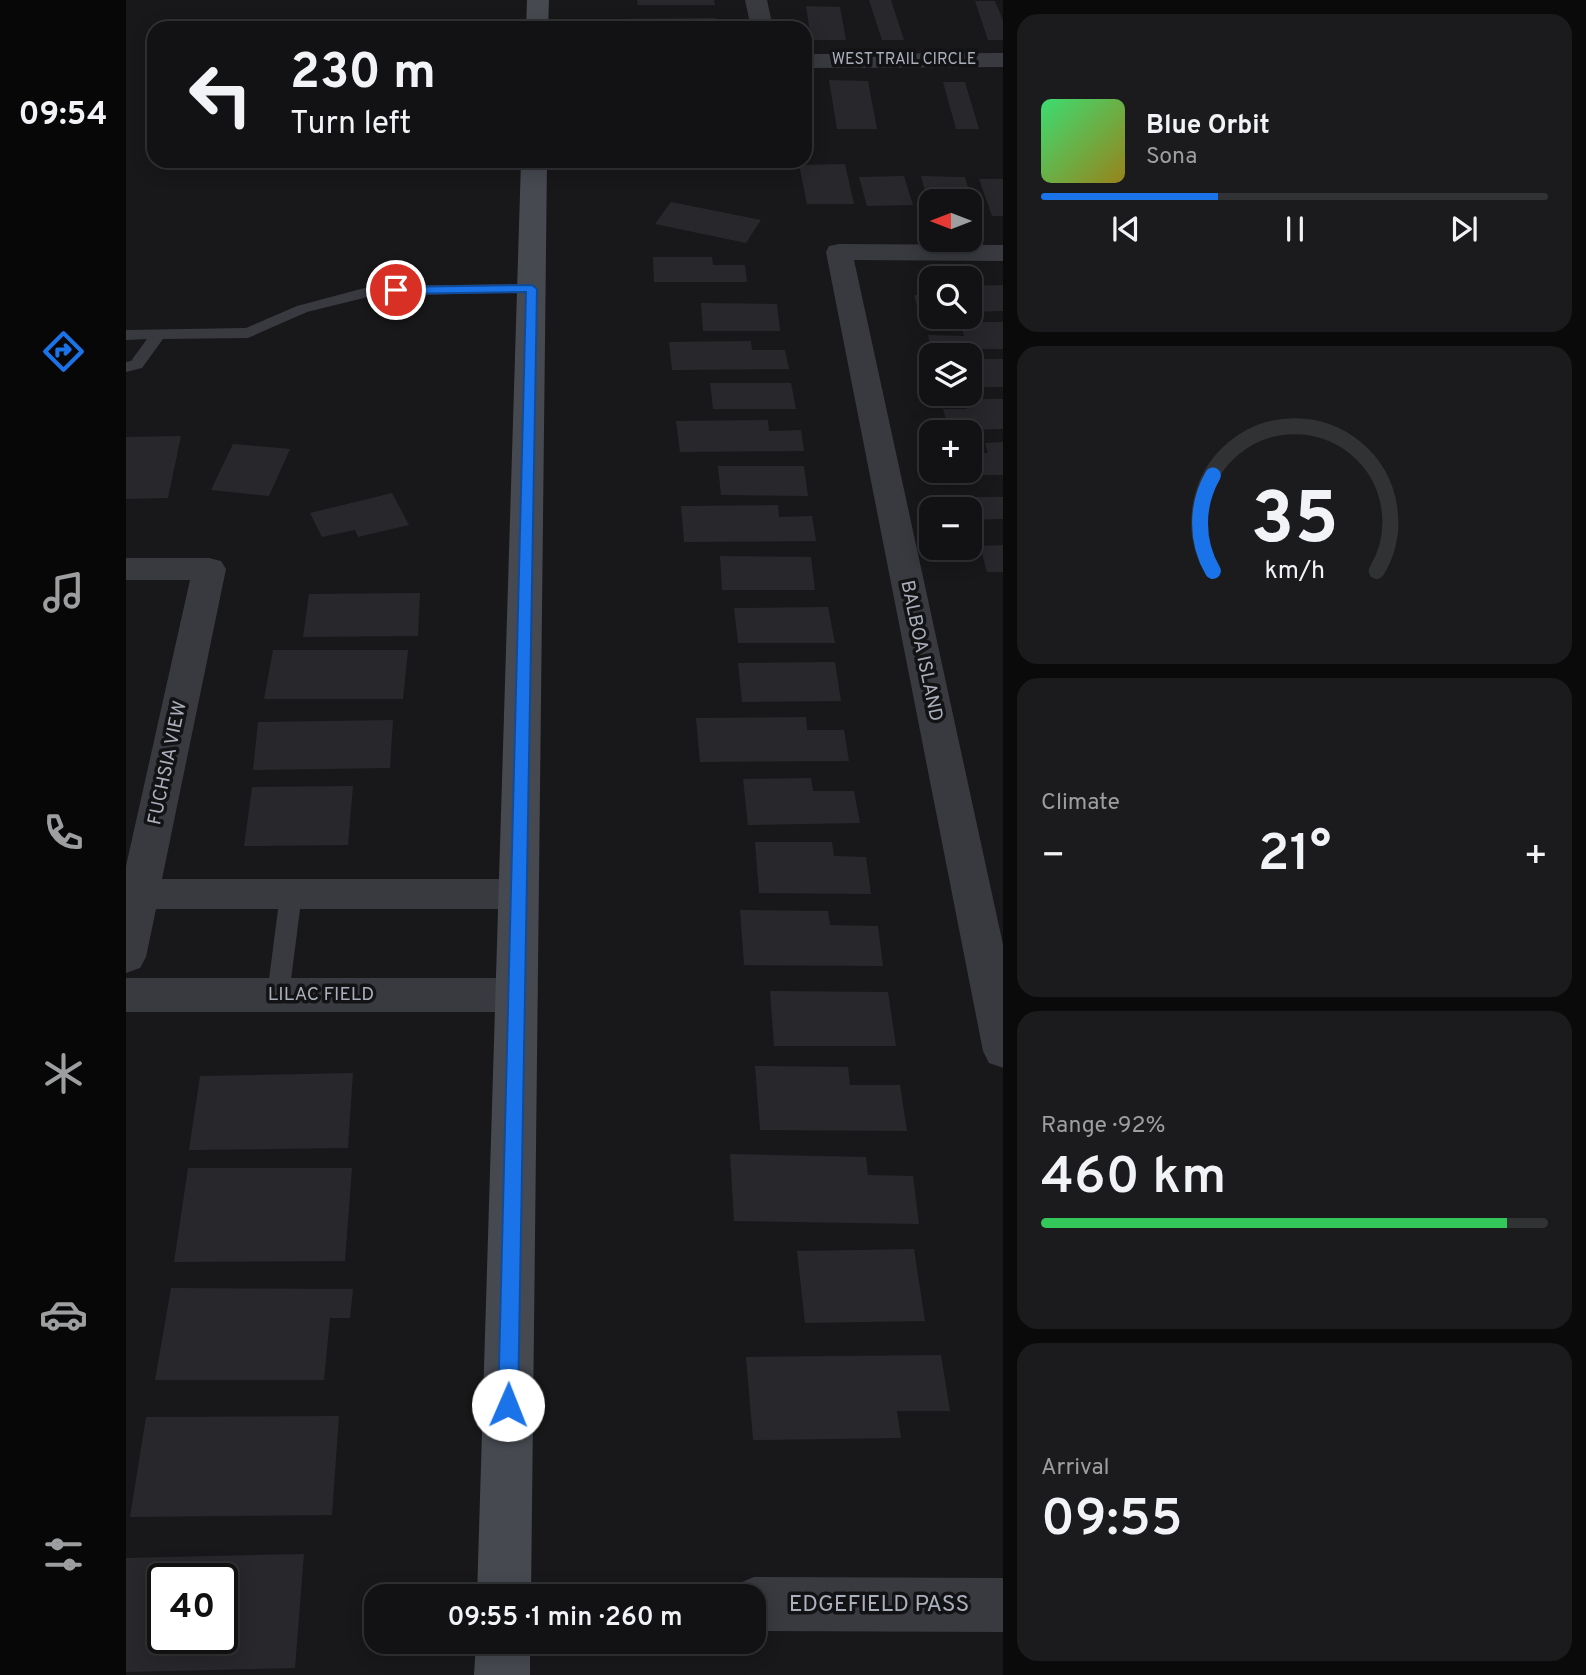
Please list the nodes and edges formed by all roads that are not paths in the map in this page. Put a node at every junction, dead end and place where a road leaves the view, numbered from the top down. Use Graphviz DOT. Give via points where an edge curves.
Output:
graph roads {
  1 [pos="538,0"];
  2 [pos="756,0"];
  3 [pos="537,21"];
  4 [pos="760,21"];
  5 [pos="1003,60"];
  6 [pos="812,61"];
  7 [pos="534,168"];
  8 [pos="1003,253"];
  9 [pos="532,289"];
  10 [pos="158,334"];
  11 [pos="126,335"];
  12 [pos="126,367"];
  13 [pos="126,569"];
  14 [pos="140,894"];
  15 [pos="291,894"];
  16 [pos="519,894"];
  17 [pos="126,957"];
  18 [pos="126,995"];
  19 [pos="278,995"];
  20 [pos="517,995"];
  21 [pos="1003,1051"];
  22 [pos="504,1584"];
  23 [pos="766,1604"];
  24 [pos="1003,1605"];
  25 [pos="503,1654"];
  26 [pos="502,1675"];
  1 -- 3 [label="street"];
  2 -- 4 [label="street"];
  5 -- 6 [label="street, WEST TRAIL CIRCLE"];
  7 -- 9 [label="street"];
  8 -- 21 [label="street, BALBOA ISLAND" via="839,252"];
  9 -- 10 [label="lane" via="372,291 302,309 248,334"];
  9 -- 16 [label="street"];
  10 -- 11 [label="lane"];
  10 -- 12 [label="lane" via="136,365"];
  13 -- 14 [label="street, FUCHSIA VIEW" via="209,569"];
  14 -- 15 [label="street"];
  14 -- 17 [label="street, FUCHSIA VIEW"];
  15 -- 16 [label="street"];
  15 -- 19 [label="lane"];
  16 -- 20 [label="street"];
  18 -- 19 [label="street, LILAC FIELD"];
  19 -- 20 [label="street, LILAC FIELD"];
  20 -- 22 [label="street"];
  23 -- 24 [label="street, EDGEFIELD PASS"];
  25 -- 26 [label="street"];
}
